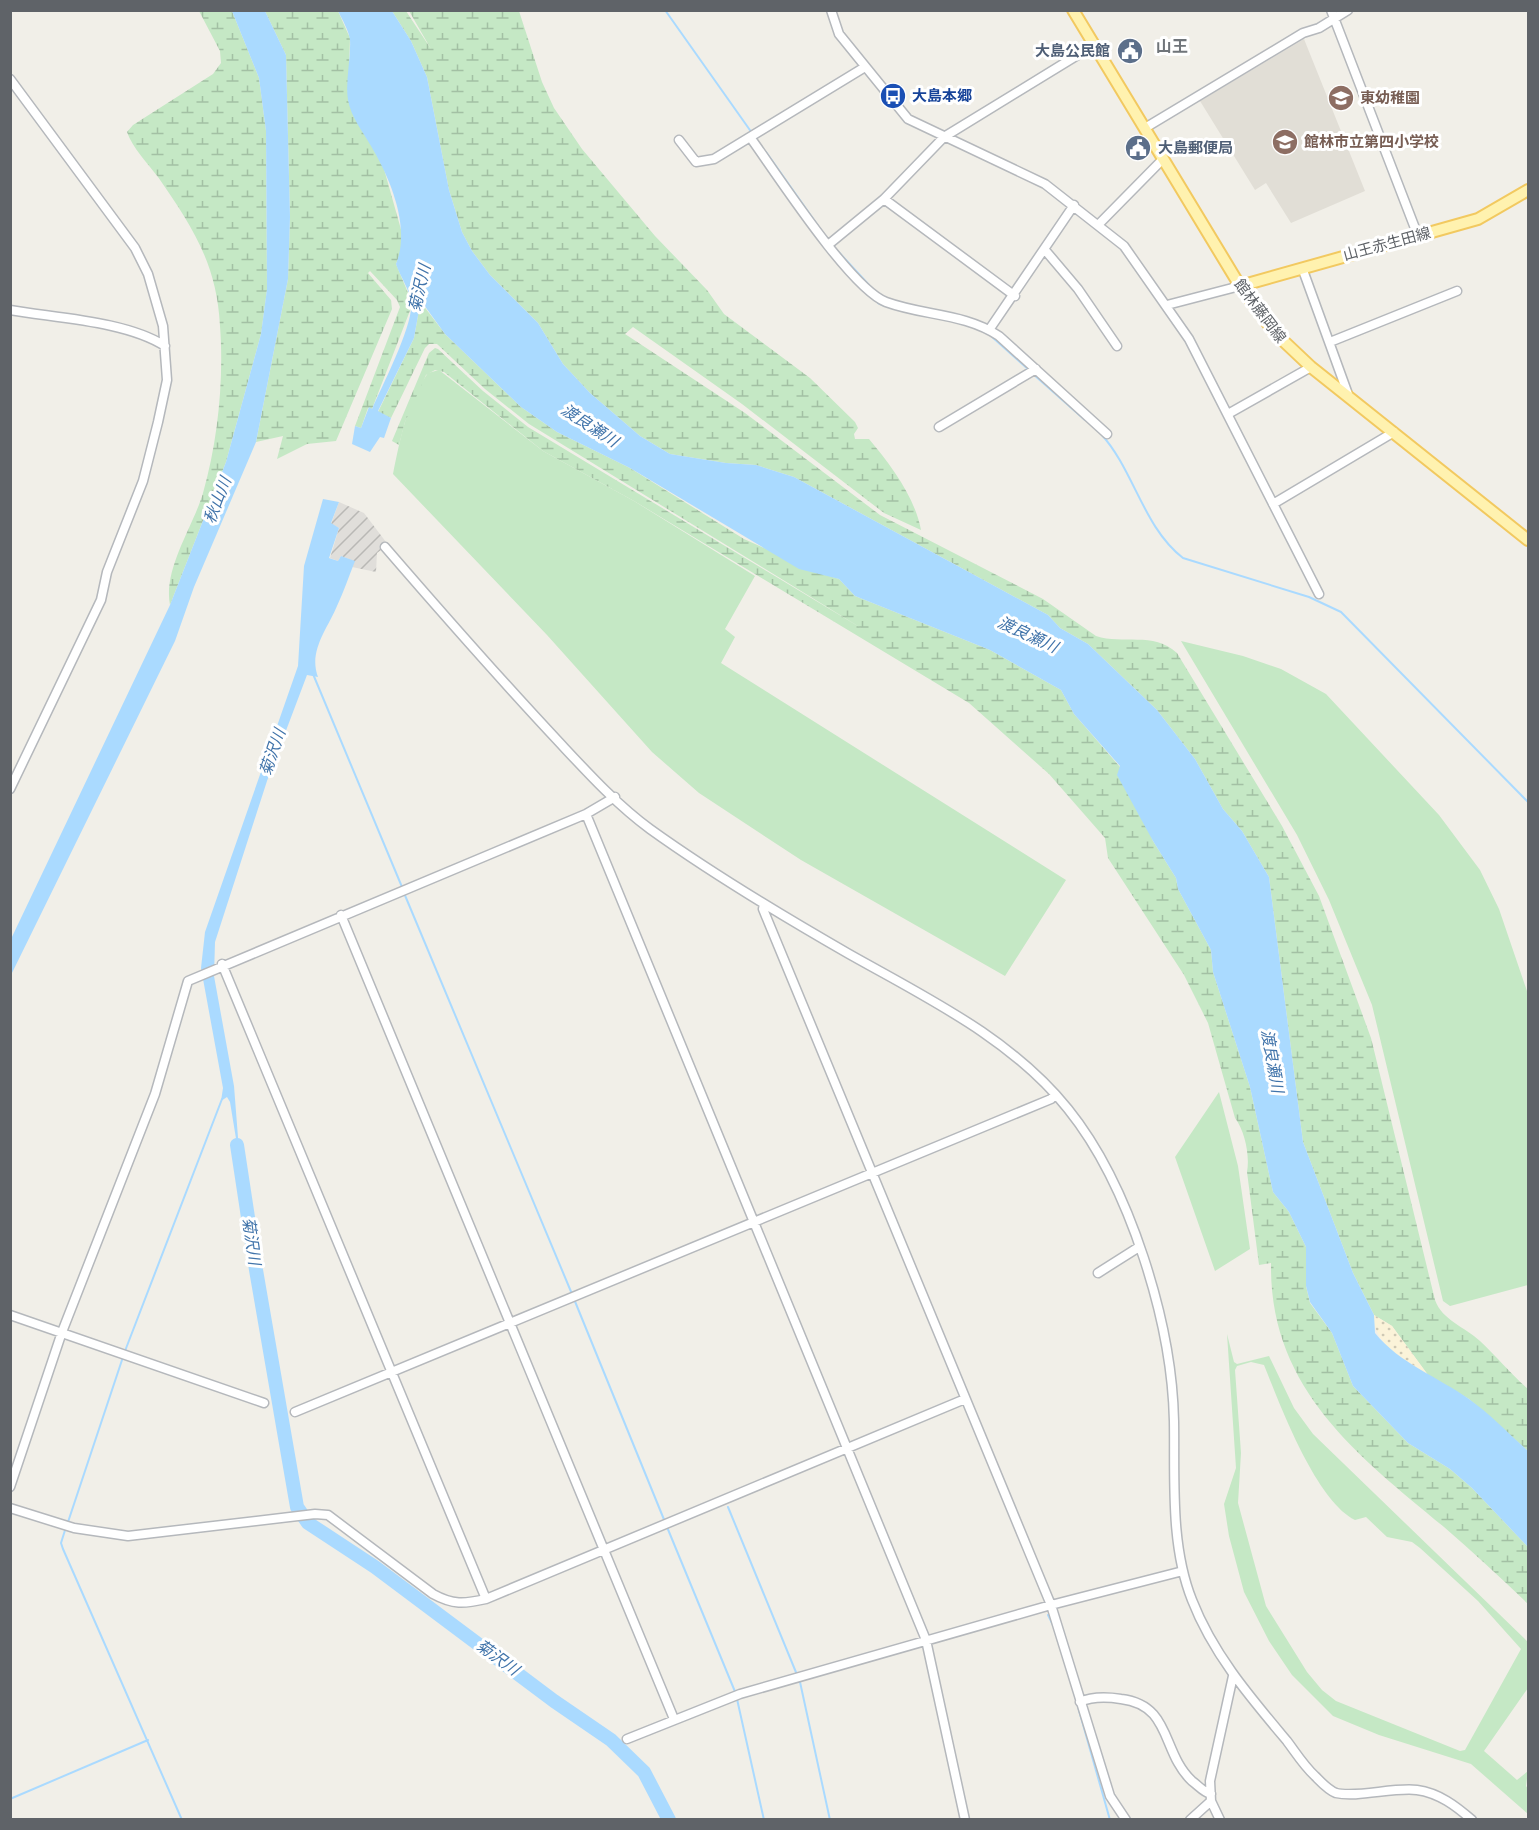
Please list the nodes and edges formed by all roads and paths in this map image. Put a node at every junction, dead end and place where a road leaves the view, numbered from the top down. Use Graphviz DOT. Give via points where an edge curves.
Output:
graph roads {
  1 [pos="831,10"];
  2 [pos="1073,10"];
  3 [pos="1348,10"];
  4 [pos="1333,15"];
  5 [pos="1094,45"];
  6 [pos="865,67"];
  7 [pos="10,80"];
  8 [pos="1145,128"];
  9 [pos="750,137"];
  10 [pos="944,137"];
  11 [pos="679,140"];
  12 [pos="1163,159"];
  13 [pos="1528,190"];
  14 [pos="884,199"];
  15 [pos="1074,205"];
  16 [pos="1098,225"];
  17 [pos="1418,236"];
  18 [pos="828,245"];
  19 [pos="1045,250"];
  20 [pos="1304,268"];
  21 [pos="1240,286"];
  22 [pos="1457,291"];
  23 [pos="1015,296"];
  24 [pos="1167,305"];
  25 [pos="10,310"];
  26 [pos="989,330"];
  27 [pos="1330,342"];
  28 [pos="165,346"];
  29 [pos="1117,346"];
  30 [pos="1311,367"];
  31 [pos="1036,369"];
  32 [pos="1349,397"];
  33 [pos="1228,414"];
  34 [pos="939,427"];
  35 [pos="1394,432"];
  36 [pos="1107,434"];
  37 [pos="1273,504"];
  38 [pos="1528,540"];
  39 [pos="385,547"];
  40 [pos="1319,594"];
  41 [pos="10,789"];
  42 [pos="615,797"];
  43 [pos="586,814"];
  44 [pos="764,904"];
  45 [pos="342,915"];
  46 [pos="220,965"];
  47 [pos="1055,1094"];
  48 [pos="872,1172"];
  49 [pos="754,1221"];
  50 [pos="1139,1248"];
  51 [pos="1098,1273"];
  52 [pos="10,1315"];
  53 [pos="510,1322"];
  54 [pos="62,1332"];
  55 [pos="392,1372"];
  56 [pos="965,1400"];
  57 [pos="264,1403"];
  58 [pos="295,1412"];
  59 [pos="848,1449"];
  60 [pos="10,1487"];
  61 [pos="10,1508"];
  62 [pos="604,1550"];
  63 [pos="1183,1571"];
  64 [pos="486,1599"];
  65 [pos="1051,1605"];
  66 [pos="926,1640"];
  67 [pos="1233,1676"];
  68 [pos="1080,1701"];
  69 [pos="674,1719"];
  70 [pos="627,1738"];
  71 [pos="1211,1798"];
  72 [pos="965,1820"];
  73 [pos="1126,1820"];
  74 [pos="1190,1820"];
  75 [pos="1220,1820"];
  76 [pos="1472,1820"];
  1 -- 6 [label="street" via="839,33"];
  2 -- 5 [label="main road, 館林藤岡線"];
  3 -- 4 [label="street"];
  4 -- 8 [label="street"];
  4 -- 17 [label="street"];
  5 -- 8 [label="main road, 館林藤岡線"];
  5 -- 10 [label="street"];
  6 -- 9 [label="street"];
  6 -- 10 [label="street" via="908,119"];
  7 -- 28 [label="street" via="135,248 159,307"];
  8 -- 12 [label="main road, 館林藤岡線"];
  9 -- 11 [label="street" via="714,159 696,162"];
  9 -- 18 [label="street"];
  10 -- 14 [label="street"];
  10 -- 15 [label="street" via="1024,173"];
  12 -- 16 [label="street"];
  12 -- 21 [label="main road, 館林藤岡線"];
  13 -- 17 [label="main road, 山王赤生田線" via="1478,219"];
  14 -- 18 [label="street"];
  14 -- 23 [label="street"];
  15 -- 16 [label="street"];
  15 -- 19 [label="street"];
  16 -- 24 [label="street" via="1124,246"];
  17 -- 20 [label="main road, 山王赤生田線"];
  18 -- 26 [label="street" via="879,298 972,321"];
  19 -- 23 [label="street"];
  19 -- 29 [label="street" via="1071,279"];
  20 -- 21 [label="main road, 山王赤生田線"];
  20 -- 27 [label="street"];
  21 -- 24 [label="street"];
  21 -- 30 [label="main road, 館林藤岡線" via="1275,333"];
  22 -- 27 [label="street"];
  23 -- 26 [label="street"];
  24 -- 33 [label="street"];
  25 -- 28 [label="street" via="80,320 133,333"];
  26 -- 31 [label="street"];
  27 -- 32 [label="street"];
  28 -- 41 [label="street" via="167,380 143,481 107,573 96,615"];
  30 -- 32 [label="main road, 館林藤岡線"];
  30 -- 33 [label="street"];
  31 -- 34 [label="street"];
  31 -- 36 [label="street"];
  32 -- 35 [label="main road, 館林藤岡線"];
  33 -- 37 [label="street"];
  35 -- 37 [label="street"];
  35 -- 38 [label="main road, 館林藤岡線"];
  37 -- 40 [label="street"];
  39 -- 42 [label="street" via="514,694"];
  42 -- 43 [label="street"];
  42 -- 44 [label="street" via="651,830"];
  43 -- 45 [label="street"];
  43 -- 49 [label="street"];
  44 -- 47 [label="street" via="961,1018 1022,1061"];
  44 -- 48 [label="street"];
  45 -- 46 [label="street"];
  45 -- 53 [label="street"];
  46 -- 54 [label="street" via="194,977 183,990 155,1094"];
  46 -- 55 [label="street"];
  47 -- 48 [label="street" via="1051,1099"];
  47 -- 50 [label="street" via="1099,1155"];
  48 -- 49 [label="street"];
  48 -- 56 [label="street"];
  49 -- 53 [label="street"];
  49 -- 59 [label="street"];
  50 -- 51 [label="street"];
  50 -- 63 [label="street" via="1169,1368 1173,1471"];
  52 -- 54 [label="street"];
  53 -- 55 [label="street"];
  53 -- 62 [label="street"];
  54 -- 57 [label="street"];
  54 -- 60 [label="street"];
  55 -- 58 [label="street"];
  55 -- 64 [label="street"];
  56 -- 59 [label="street"];
  56 -- 65 [label="street"];
  59 -- 62 [label="street"];
  59 -- 66 [label="street"];
  61 -- 64 [label="street" via="74,1528 128,1536 328,1515 450,1603"];
  62 -- 64 [label="street"];
  62 -- 69 [label="street"];
  63 -- 65 [label="street"];
  63 -- 67 [label="street" via="1191,1599"];
  65 -- 66 [label="street"];
  65 -- 68 [label="street"];
  66 -- 69 [label="street" via="740,1694"];
  66 -- 72 [label="street"];
  67 -- 71 [label="street" via="1210,1781"];
  67 -- 76 [label="street" via="1306,1767 1331,1790 1417,1790 1444,1799"];
  68 -- 71 [label="street" via="1099,1697 1143,1703 1162,1726 1173,1756 1186,1776"];
  68 -- 73 [label="street" via="1110,1796"];
  69 -- 70 [label="street"];
  71 -- 74 [label="street"];
  71 -- 75 [label="street"];
}
